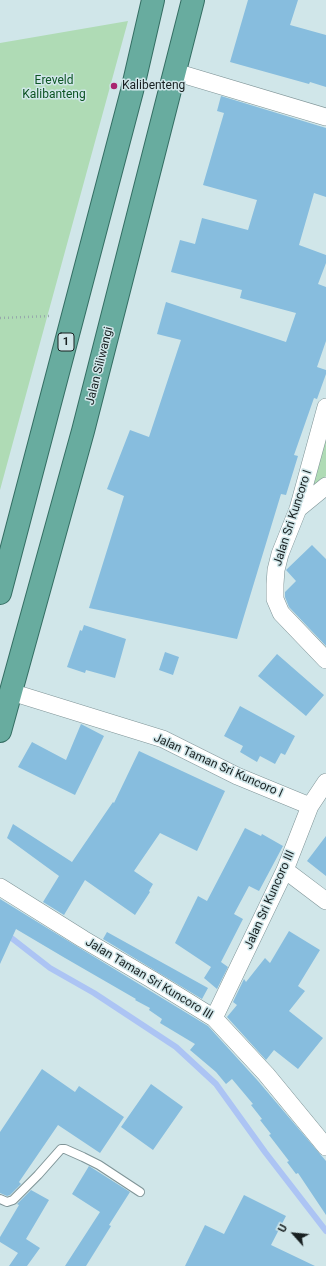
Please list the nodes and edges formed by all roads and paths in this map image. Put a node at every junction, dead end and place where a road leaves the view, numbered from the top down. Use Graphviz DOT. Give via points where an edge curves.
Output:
graph roads {
  1 [pos="153,0"];
  2 [pos="193,0"];
  3 [pos="175,72"];
  4 [pos="326,117"];
  5 [pos="73,315"];
  6 [pos="0,318"];
  7 [pos="326,407"];
  8 [pos="326,486"];
  9 [pos="298,509"];
  10 [pos="0,593"];
  11 [pos="326,660"];
  12 [pos="11,692"];
  13 [pos="0,730"];
  14 [pos="326,782"];
  15 [pos="310,806"];
  16 [pos="285,870"];
  17 [pos="0,887"];
  18 [pos="326,901"];
  19 [pos="214,1018"];
  20 [pos="326,1147"];
  21 [pos="140,1192"];
  22 [pos="0,1199"];
  1 -- 5 [label="highway, 1" via="132,91"];
  2 -- 3 [label="highway, Jalan Siliwangi"];
  3 -- 4 [label="street"];
  3 -- 12 [label="highway, Jalan Siliwangi" via="83,431"];
  5 -- 6 [label="path"];
  5 -- 10 [label="highway, 1"];
  7 -- 9 [label="street, Jalan Sri Kuncoro I"];
  8 -- 9 [label="street"];
  9 -- 11 [label="street, Jalan Sri Kuncoro I" via="280,554 276,570 275,599 281,613"];
  12 -- 13 [label="highway, Jalan Siliwangi"];
  12 -- 15 [label="street, Jalan Taman Sri Kuncoro I" via="164,739 237,776"];
  14 -- 15 [label="street, Jalan Sri Kuncoro III"];
  15 -- 16 [label="street, Jalan Sri Kuncoro III"];
  16 -- 18 [label="street"];
  16 -- 19 [label="street, Jalan Sri Kuncoro III"];
  17 -- 19 [label="street, Jalan Taman Sri Kuncoro III"];
  19 -- 20 [label="street, Jalan Taman Sri Kuncoro III" via="266,1074"];
  21 -- 22 [label="lane" via="99,1165 65,1148 14,1200 7,1202"];
}
